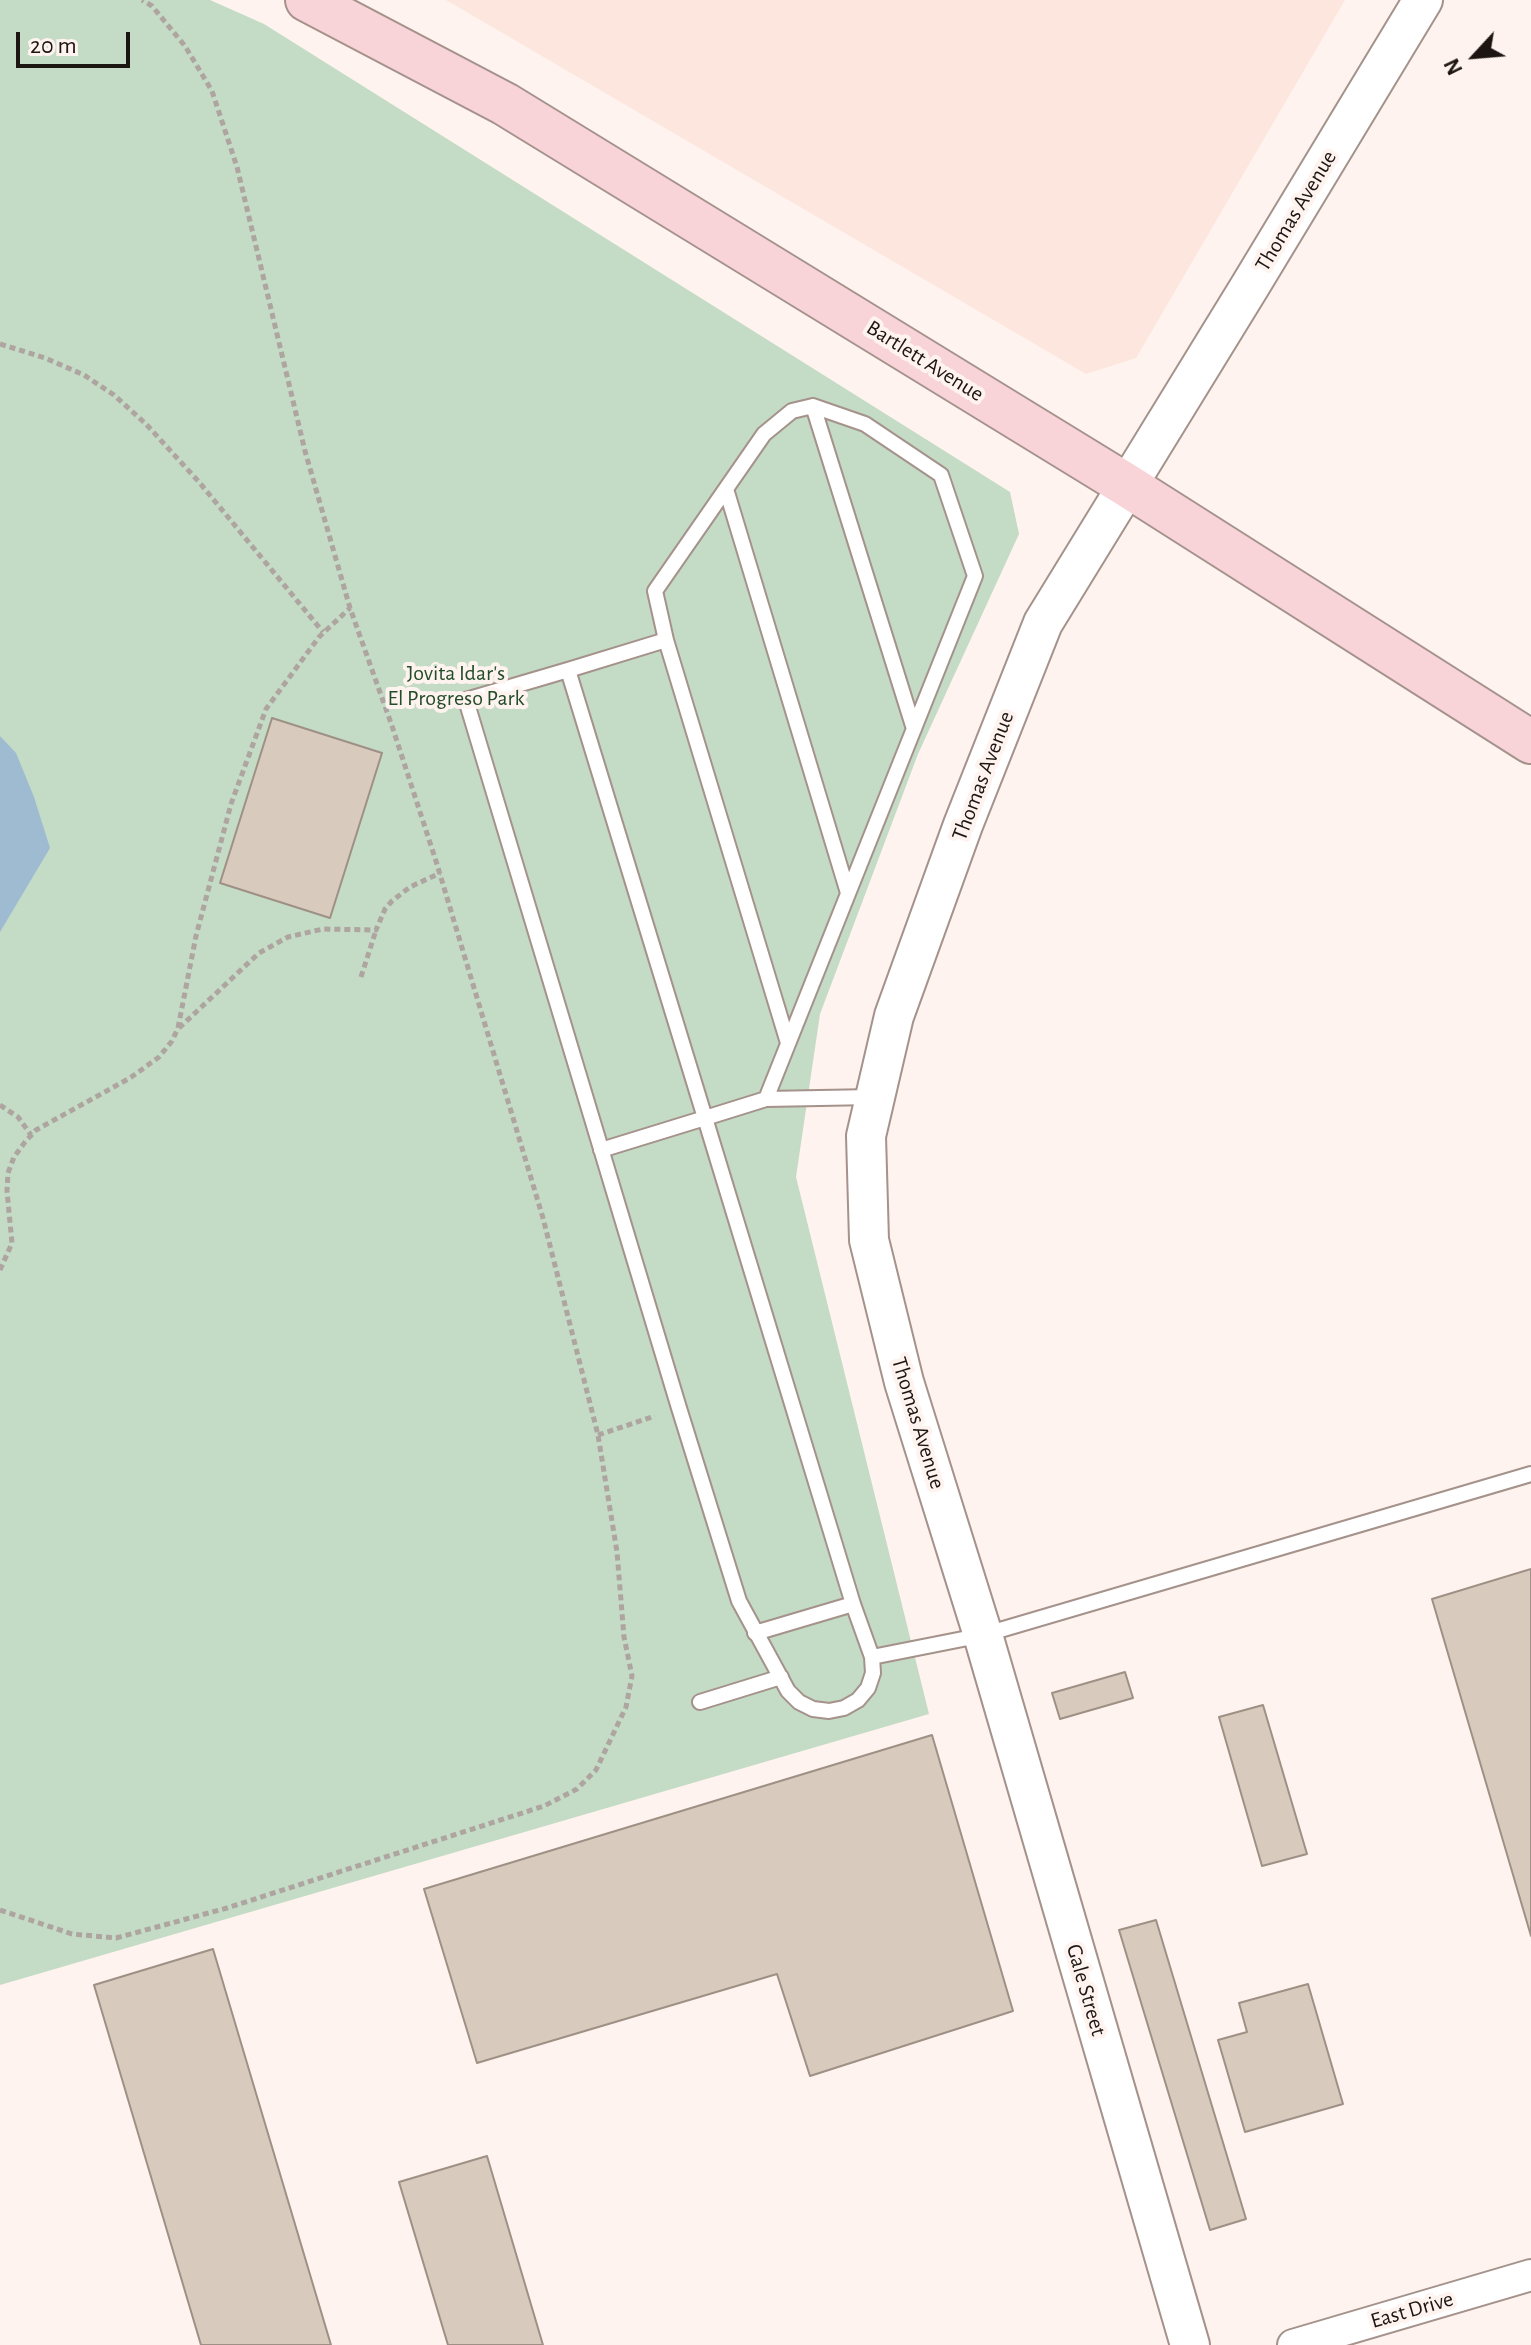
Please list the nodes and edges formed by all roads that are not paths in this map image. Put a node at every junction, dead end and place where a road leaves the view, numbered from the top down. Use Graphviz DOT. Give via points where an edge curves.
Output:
graph roads {
  1 [pos="307,0"];
  2 [pos="1423,0"];
  3 [pos="813,406"];
  4 [pos="1128,486"];
  5 [pos="726,489"];
  6 [pos="666,640"];
  7 [pos="568,670"];
  8 [pos="914,729"];
  9 [pos="1531,742"];
  10 [pos="848,893"];
  11 [pos="788,1043"];
  12 [pos="875,1097"];
  13 [pos="766,1099"];
  14 [pos="705,1118"];
  15 [pos="601,1150"];
  16 [pos="1531,1474"];
  17 [pos="853,1604"];
  18 [pos="755,1633"];
  19 [pos="983,1635"];
  20 [pos="872,1657"];
  21 [pos="781,1677"];
  22 [pos="700,1702"];
  23 [pos="1531,2275"];
  24 [pos="1190,2345"];
  25 [pos="1293,2345"];
  1 -- 4 [label="main road, Bartlett Avenue" via="505,104"];
  2 -- 4 [label="street, Thomas Avenue"];
  3 -- 5 [label="lane" via="792,411 764,434"];
  3 -- 8 [label="lane"];
  3 -- 8 [label="lane" via="865,424 941,475 975,576"];
  4 -- 9 [label="main road, Bartlett Avenue"];
  4 -- 12 [label="street, Thomas Avenue" via="1043,623 894,1016"];
  5 -- 6 [label="lane" via="655,591"];
  5 -- 10 [label="lane"];
  6 -- 7 [label="lane"];
  6 -- 11 [label="lane"];
  7 -- 14 [label="lane"];
  7 -- 15 [label="lane" via="466,700"];
  8 -- 10 [label="lane"];
  10 -- 11 [label="lane"];
  11 -- 13 [label="lane"];
  12 -- 13 [label="lane"];
  12 -- 19 [label="street, Thomas Avenue" via="866,1136 869,1240 904,1382"];
  13 -- 14 [label="lane"];
  14 -- 15 [label="lane"];
  14 -- 17 [label="lane"];
  15 -- 18 [label="lane" via="739,1601"];
  16 -- 19 [label="lane"];
  17 -- 18 [label="lane"];
  17 -- 20 [label="lane"];
  18 -- 21 [label="lane"];
  19 -- 20 [label="lane"];
  19 -- 24 [label="street, Gale Street"];
  20 -- 21 [label="lane" via="868,1688 844,1708 813,1709 788,1691"];
  21 -- 22 [label="lane"];
  23 -- 25 [label="street, East Drive"];
}
